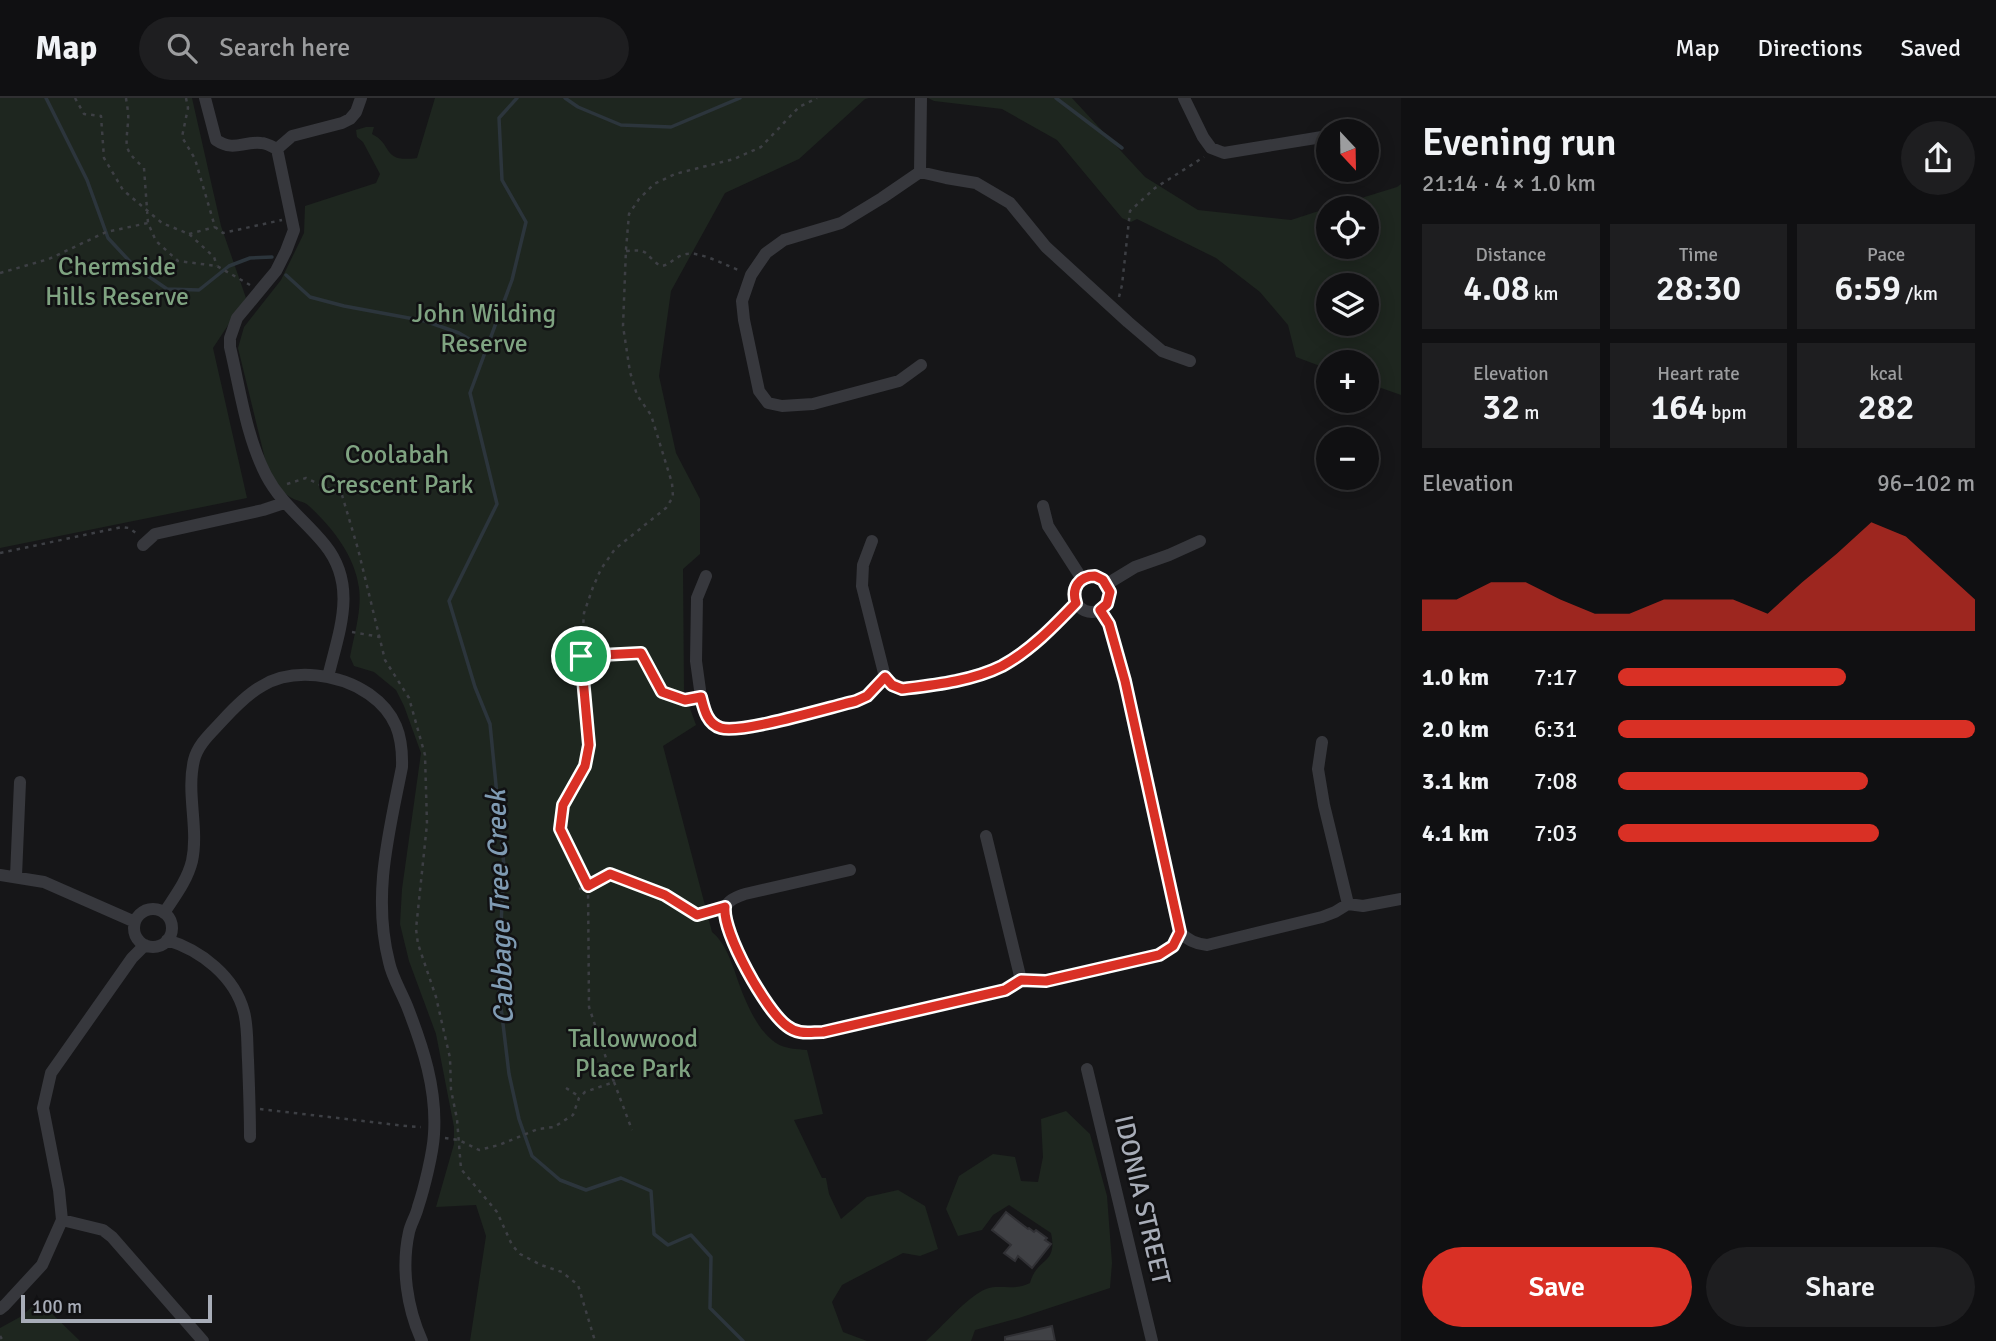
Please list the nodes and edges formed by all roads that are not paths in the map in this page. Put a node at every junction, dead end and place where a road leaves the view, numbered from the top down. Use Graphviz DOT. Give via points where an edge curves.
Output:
graph roads {
  1 [pos="205,98"];
  2 [pos="361,98"];
  3 [pos="921,98"];
  4 [pos="1184,98"];
  5 [pos="1316,138"];
  6 [pos="277,149"];
  7 [pos="920,172"];
  8 [pos="1190,361"];
  9 [pos="922,365"];
  10 [pos="284,503"];
  11 [pos="1043,506"];
  12 [pos="872,541"];
  13 [pos="1200,541"];
  14 [pos="145,543"];
  15 [pos="706,576"];
  16 [pos="1082,579"];
  17 [pos="1107,584"];
  18 [pos="1076,603"];
  19 [pos="1100,610"];
  20 [pos="328,677"];
  21 [pos="885,677"];
  22 [pos="1322,742"];
  23 [pos="20,782"];
  24 [pos="986,836"];
  25 [pos="850,870"];
  26 [pos="0,875"];
  27 [pos="16,876"];
  28 [pos="1401,899"];
  29 [pos="1348,904"];
  30 [pos="164,913"];
  31 [pos="135,922"];
  32 [pos="1180,932"];
  33 [pos="167,940"];
  34 [pos="145,945"];
  35 [pos="1021,980"];
  36 [pos="1087,1069"];
  37 [pos="250,1137"];
  38 [pos="62,1220"];
  39 [pos="0,1309"];
  40 [pos="203,1341"];
  41 [pos="422,1341"];
  42 [pos="1152,1341"];
  1 -- 6 [label="street" via="216,140 234,146 262,142"];
  2 -- 6 [label="street" via="350,119 292,135"];
  3 -- 7 [label="street"];
  4 -- 5 [label="street" via="1203,138 1212,149 1224,153"];
  6 -- 10 [label="street" via="294,230 276,271 237,318 230,347 256,454"];
  7 -- 8 [label="street" via="976,183 1010,203 1046,247 1115,310 1162,351"];
  7 -- 9 [label="street" via="841,223 784,240 766,253 751,275 742,301 759,391 768,403 813,404 899,381"];
  10 -- 14 [label="street" via="155,534"];
  10 -- 20 [label="street" via="326,546 340,573 345,608"];
  11 -- 16 [label="street" via="1048,526"];
  12 -- 21 [label="street" via="863,565 862,586"];
  13 -- 17 [label="street" via="1135,567"];
  15 -- 21 [label="street" via="698,598 696,661 705,712 721,728 753,726 856,701"];
  16 -- 17 [label="street" via="1095,576"];
  16 -- 18 [label="street" via="1074,590"];
  17 -- 19 [label="street" via="1110,596"];
  18 -- 19 [label="street" via="1087,611"];
  18 -- 21 [label="street" via="1046,634 1002,666 902,689"];
  19 -- 32 [label="street" via="1109,624 1125,681"];
  20 -- 30 [label="street" via="294,676 267,683 203,741 192,774 191,862 185,882"];
  20 -- 41 [label="street" via="376,699 393,719 401,740 402,767 381,905 389,965 423,1047 432,1087 434,1136 406,1262 406,1286"];
  22 -- 29 [label="street" via="1318,769"];
  23 -- 27 [label="street"];
  24 -- 35 [label="street"];
  25 -- 35 [label="street" via="745,894 725,907 746,969 773,1014 788,1028 802,1034 823,1032 1005,990"];
  26 -- 27 [label="street"];
  27 -- 31 [label="street" via="44,881"];
  28 -- 29 [label="street"];
  29 -- 32 [label="street" via="1322,917 1207,945"];
  30 -- 31 [label="street" via="148,910"];
  30 -- 33 [label="street" via="172,929"];
  31 -- 34 [label="street" via="137,937"];
  32 -- 35 [label="street" via="1173,946 1159,955 1046,981"];
  33 -- 34 [label="street" via="157,946"];
  33 -- 37 [label="street" via="189,948 222,972 244,1011"];
  34 -- 38 [label="street" via="51,1073 43,1108"];
  36 -- 42 [label="street, IDONIA STREET"];
  38 -- 39 [label="street" via="42,1265"];
  38 -- 40 [label="street" via="103,1230 112,1237"];
}
